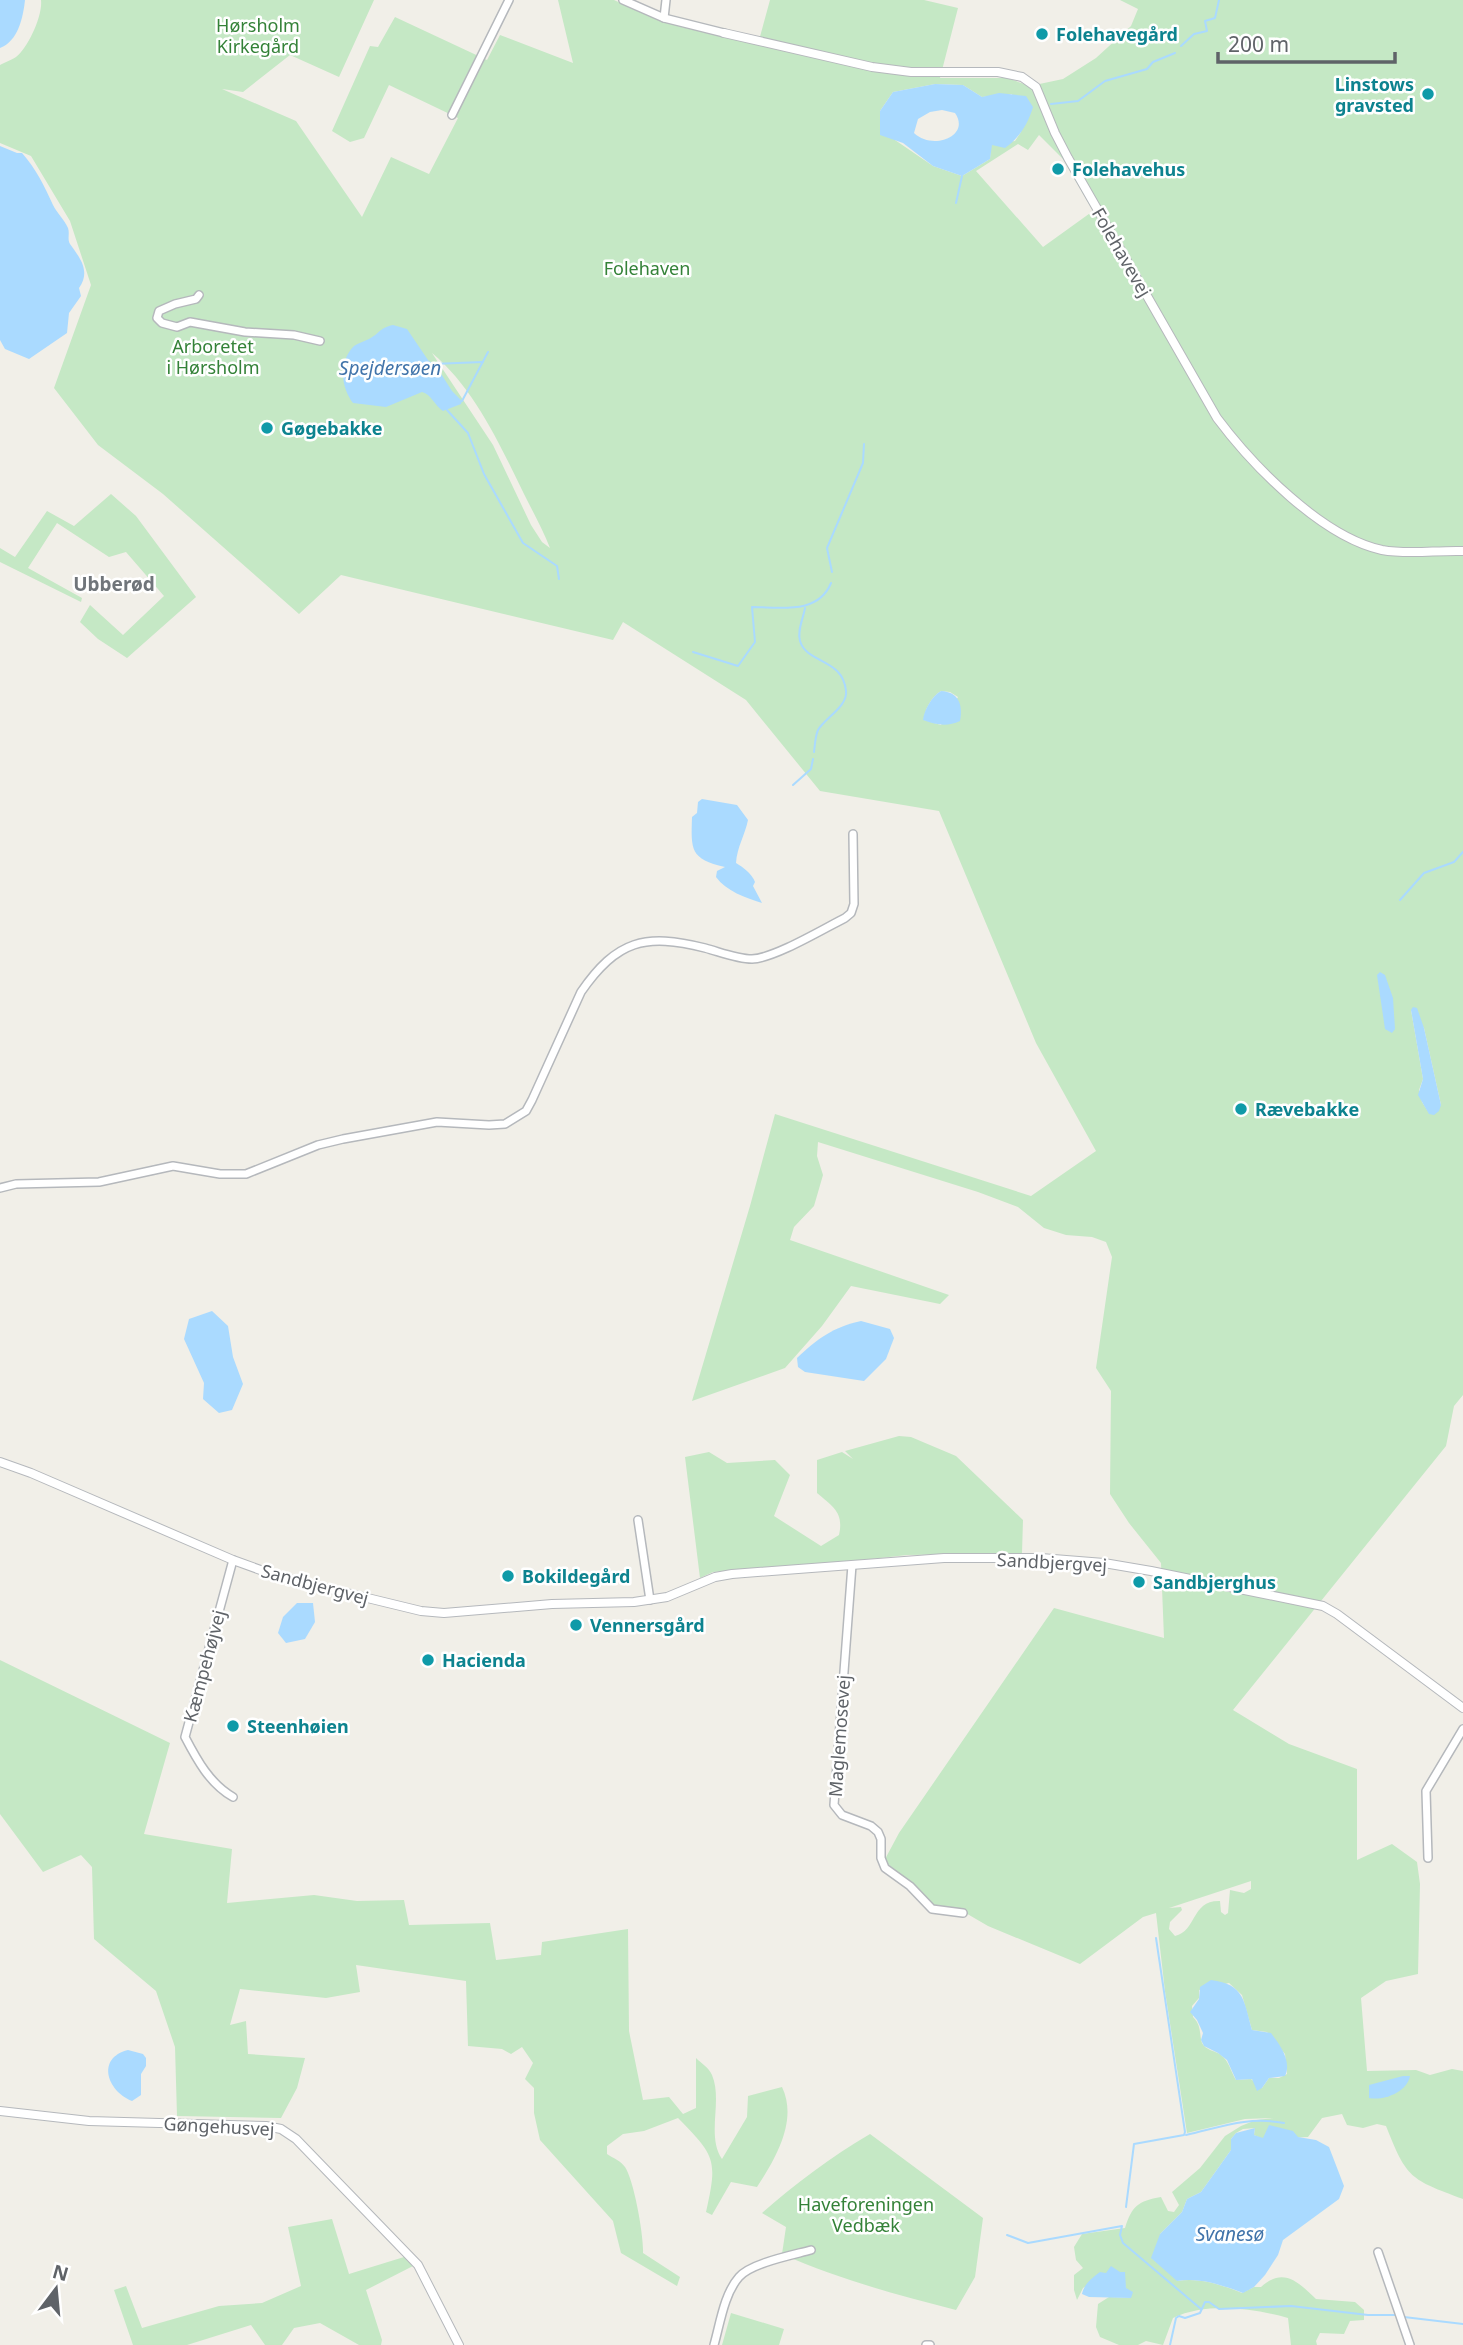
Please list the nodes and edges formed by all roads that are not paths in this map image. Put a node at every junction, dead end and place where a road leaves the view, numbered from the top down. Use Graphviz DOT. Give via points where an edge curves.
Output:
graph roads {
  1 [pos="509,0"];
  2 [pos="623,0"];
  3 [pos="666,0"];
  4 [pos="664,18"];
  5 [pos="724,33"];
  6 [pos="452,115"];
  7 [pos="199,295"];
  8 [pos="320,341"];
  9 [pos="1463,551"];
  10 [pos="853,834"];
  11 [pos="0,1188"];
  12 [pos="0,1462"];
  13 [pos="638,1520"];
  14 [pos="233,1560"];
  15 [pos="852,1565"];
  16 [pos="650,1600"];
  17 [pos="1463,1708"];
  18 [pos="1463,1729"];
  19 [pos="233,1797"];
  20 [pos="1428,1858"];
  21 [pos="963,1913"];
  22 [pos="0,2111"];
  23 [pos="811,2250"];
  24 [pos="1378,2252"];
  25 [pos="459,2345"];
  26 [pos="714,2345"];
  27 [pos="1410,2345"];
  1 -- 6 [label="street"];
  2 -- 4 [label="street, Folehavevej"];
  3 -- 4 [label="street"];
  4 -- 5 [label="street, Folehavevej"];
  5 -- 9 [label="street, Folehavevej" via="873,67 1010,73 1030,81 1104,221 1233,439 1307,511 1340,533 1381,549"];
  7 -- 8 [label="street" via="159,311 158,320 177,327 190,322"];
  10 -- 11 [label="street" via="854,904 845,918 763,957 641,941 616,954 581,992 526,1111 505,1124 437,1122 343,1139 246,1174 155,1168 99,1182"];
  12 -- 14 [label="street, Sandbjergvej"];
  13 -- 16 [label="street"];
  14 -- 16 [label="street, Sandbjergvej" via="330,1591 437,1614"];
  14 -- 19 [label="street, Kæmpehøjvej" via="185,1737 200,1765"];
  15 -- 16 [label="street, Sandbjergvej" via="732,1574"];
  15 -- 17 [label="street, Sandbjergvej" via="944,1558 1041,1558 1151,1571 1310,1602 1337,1614"];
  15 -- 21 [label="street, Maglemosevej" via="834,1805 842,1815 878,1832 885,1868 932,1909"];
  18 -- 20 [label="street" via="1426,1790"];
  22 -- 25 [label="street, Gøngehusvej" via="58,2119 281,2129 418,2265"];
  23 -- 26 [label="street" via="740,2275"];
  24 -- 27 [label="street"];
}
